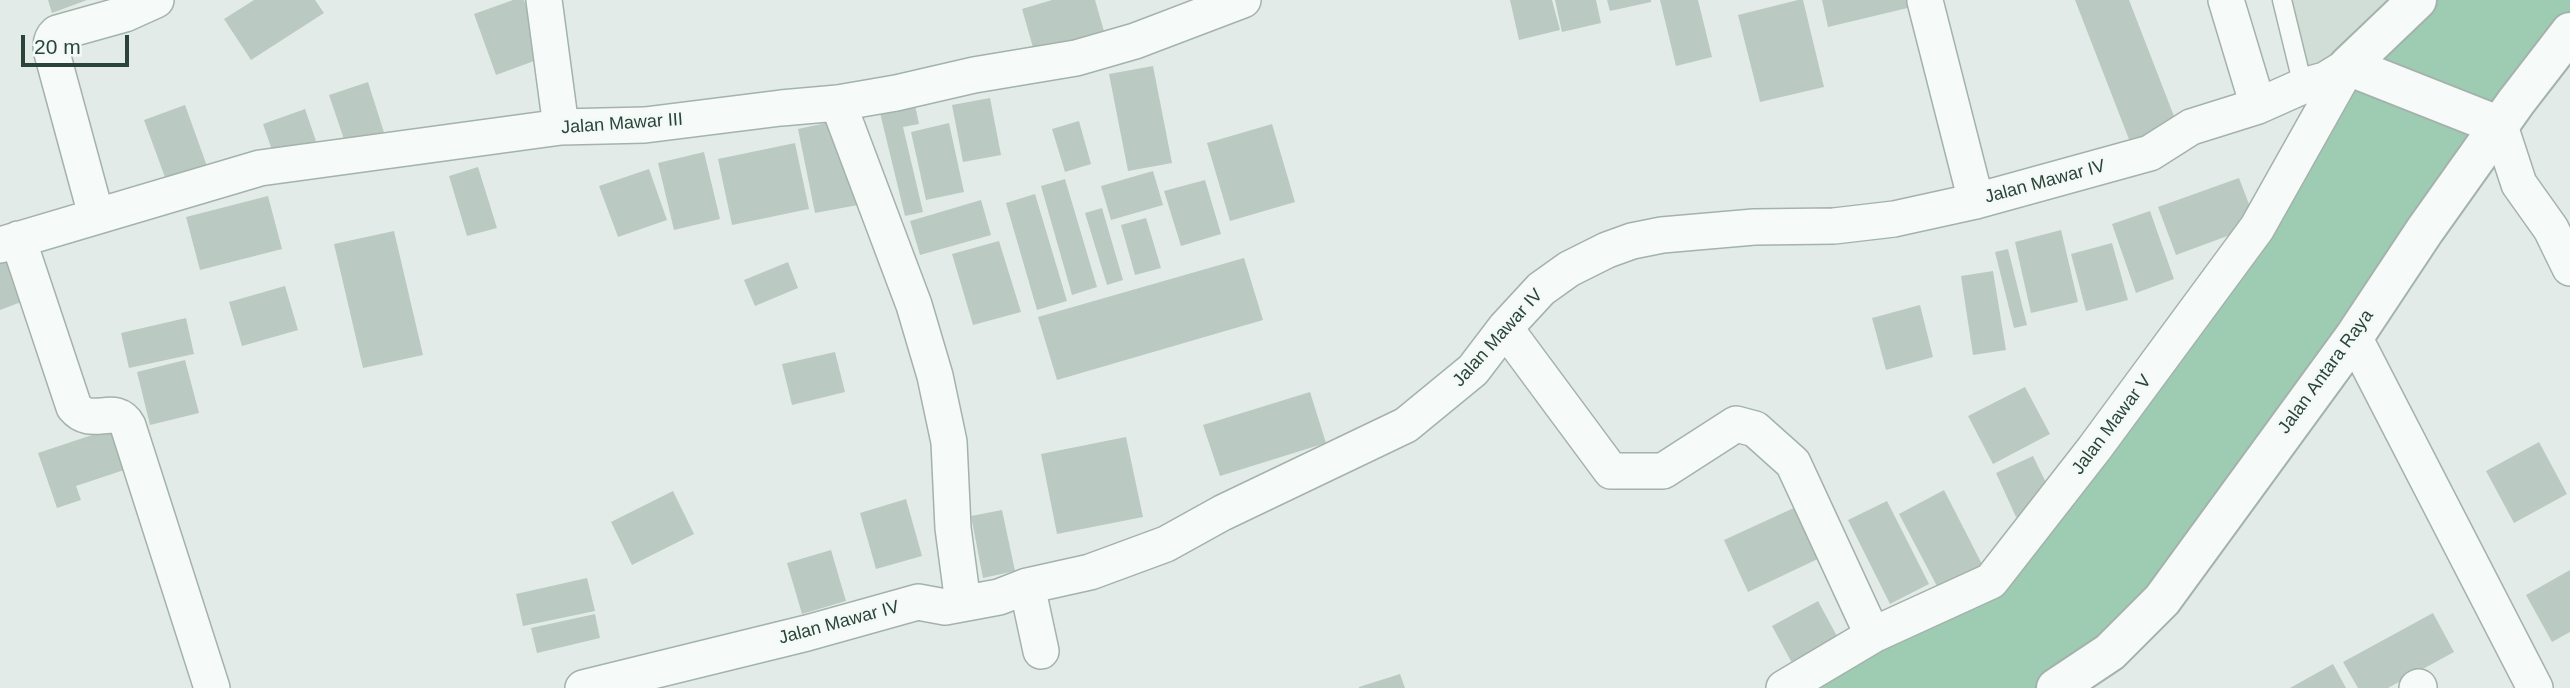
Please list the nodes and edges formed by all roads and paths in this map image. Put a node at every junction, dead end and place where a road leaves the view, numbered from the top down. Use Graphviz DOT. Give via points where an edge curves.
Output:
graph roads {
  1 [pos="156,0"];
  2 [pos="544,0"];
  3 [pos="1243,0"];
  4 [pos="2226,0"];
  5 [pos="2282,0"];
  6 [pos="2417,0"];
  7 [pos="1925,1"];
  8 [pos="2570,32"];
  9 [pos="2348,66"];
  10 [pos="2303,86"];
  11 [pos="838,103"];
  12 [pos="2258,106"];
  13 [pos="2500,126"];
  14 [pos="561,127"];
  15 [pos="1976,201"];
  16 [pos="96,215"];
  17 [pos="2561,223"];
  18 [pos="9,242"];
  19 [pos="2570,268"];
  20 [pos="1505,328"];
  21 [pos="2354,337"];
  22 [pos="1027,586"];
  23 [pos="963,603"];
  24 [pos="1875,635"];
  25 [pos="1041,651"];
  26 [pos="212,688"];
  27 [pos="583,688"];
  28 [pos="1784,688"];
  29 [pos="2056,688"];
  30 [pos="2535,688"];
  1 -- 16 [label="street" via="51,37"];
  2 -- 14 [label="street"];
  3 -- 11 [label="street, Jalan Mawar III" via="1076,58"];
  4 -- 12 [label="street"];
  5 -- 10 [label="lane"];
  6 -- 9 [label="street"];
  7 -- 15 [label="street"];
  8 -- 13 [label="street, Jalan Antara Raya"];
  9 -- 10 [label="street, Jalan Mawar IV"];
  9 -- 13 [label="street"];
  9 -- 24 [label="street, Jalan Mawar V" via="2258,228 1991,581"];
  10 -- 12 [label="street, Jalan Mawar IV"];
  11 -- 14 [label="street, Jalan Mawar III" via="645,125"];
  11 -- 23 [label="street" via="915,305 935,376 949,442"];
  12 -- 15 [label="street, Jalan Mawar IV" via="2191,127 2150,153"];
  13 -- 17 [label="street" via="2519,184"];
  13 -- 21 [label="street, Jalan Antara Raya"];
  14 -- 16 [label="street, Jalan Mawar III" via="260,168"];
  15 -- 20 [label="street, Jalan Mawar IV" via="1846,225 1754,227 1632,241 1569,269 1541,289"];
  16 -- 18 [label="street, Jalan Mawar III"];
  17 -- 19 [label="street"];
  18 -- 26 [label="street" via="74,407 87,417 118,415 128,426"];
  20 -- 22 [label="street, Jalan Mawar IV" via="1473,370 1406,425 1166,544 1090,572"];
  20 -- 24 [label="street" via="1611,471 1663,471 1737,424 1755,429 1793,463"];
  21 -- 29 [label="street, Jalan Antara Raya" via="2162,600 2110,652"];
  21 -- 30 [label="street"];
  22 -- 23 [label="street, Jalan Mawar IV"];
  22 -- 25 [label="street"];
  23 -- 27 [label="street, Jalan Mawar IV" via="945,607 918,601"];
  24 -- 28 [label="street, Jalan Mawar V"];
}
